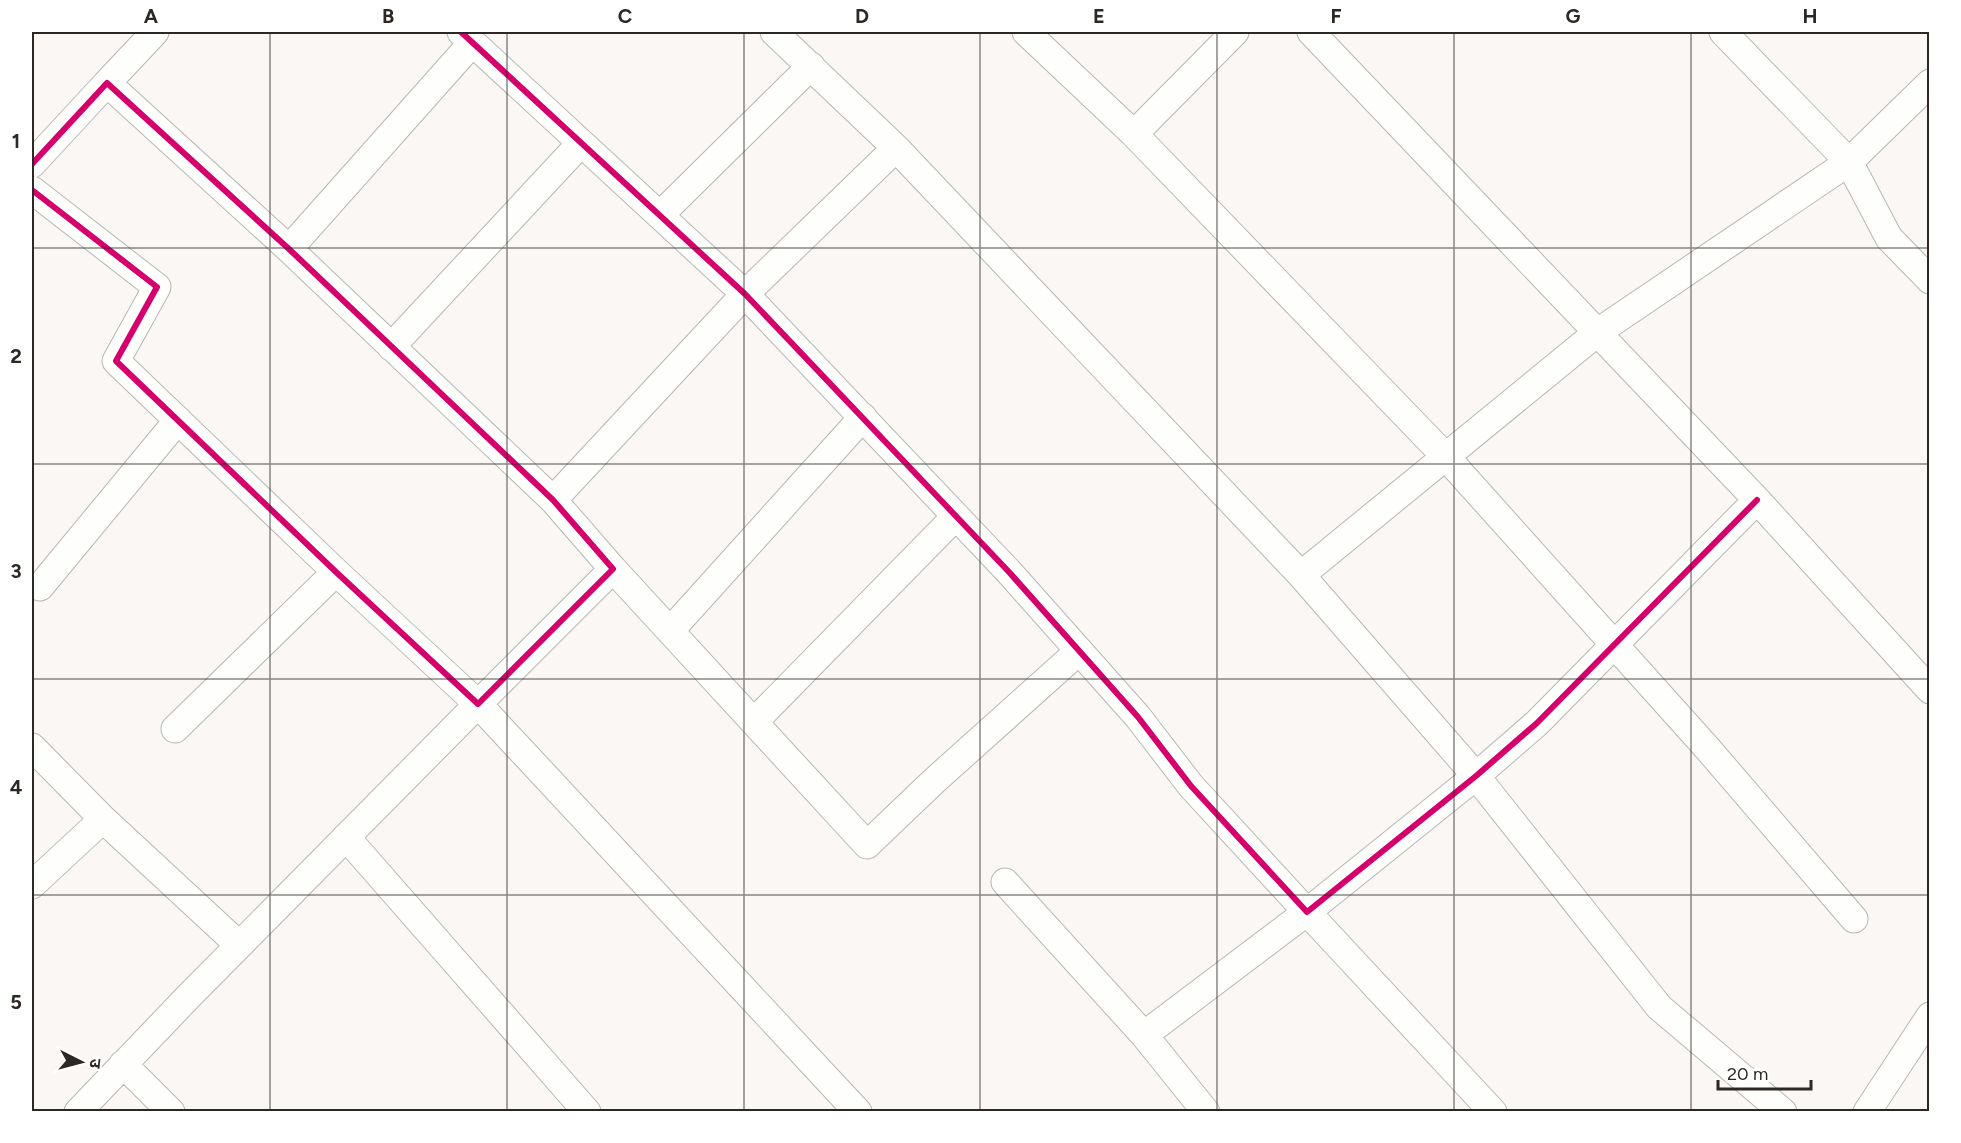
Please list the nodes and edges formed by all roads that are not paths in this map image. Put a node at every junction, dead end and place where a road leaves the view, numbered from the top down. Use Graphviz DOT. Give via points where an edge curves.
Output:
graph roads {
  1 [pos="155,32"];
  2 [pos="774,32"];
  3 [pos="1026,32"];
  4 [pos="1235,32"];
  5 [pos="1311,32"];
  6 [pos="1724,32"];
  7 [pos="467,37"];
  8 [pos="811,66"];
  9 [pos="107,83"];
  10 [pos="1929,83"];
  11 [pos="1134,134"];
  12 [pos="581,143"];
  13 [pos="896,147"];
  14 [pos="1849,162"];
  15 [pos="32,164"];
  16 [pos="32,190"];
  17 [pos="660,215"];
  18 [pos="289,249"];
  19 [pos="1929,280"];
  20 [pos="745,294"];
  21 [pos="1598,332"];
  22 [pos="391,347"];
  23 [pos="863,417"];
  24 [pos="178,420"];
  25 [pos="1446,457"];
  26 [pos="553,500"];
  27 [pos="1757,500"];
  28 [pos="956,516"];
  29 [pos="613,569"];
  30 [pos="336,573"];
  31 [pos="1301,575"];
  32 [pos="40,587"];
  33 [pos="670,631"];
  34 [pos="1614,644"];
  35 [pos="1079,651"];
  36 [pos="1929,690"];
  37 [pos="478,704"];
  38 [pos="754,722"];
  39 [pos="175,729"];
  40 [pos="32,747"];
  41 [pos="1476,776"];
  42 [pos="103,819"];
  43 [pos="346,837"];
  44 [pos="1005,882"];
  45 [pos="32,885"];
  46 [pos="1307,912"];
  47 [pos="1854,919"];
  48 [pos="239,945"];
  49 [pos="1929,1016"];
  50 [pos="1144,1035"];
  51 [pos="123,1064"];
  52 [pos="78,1112"];
  53 [pos="171,1112"];
  54 [pos="587,1112"];
  55 [pos="858,1112"];
  56 [pos="1206,1112"];
  57 [pos="1494,1112"];
  58 [pos="1783,1112"];
  59 [pos="1867,1112"];
  1 -- 9 [label="street"];
  2 -- 8 [label="street"];
  3 -- 11 [label="street"];
  4 -- 11 [label="street"];
  5 -- 21 [label="street"];
  6 -- 14 [label="street"];
  7 -- 12 [label="street"];
  7 -- 18 [label="street"];
  8 -- 13 [label="street"];
  8 -- 17 [label="street"];
  9 -- 15 [label="street"];
  9 -- 18 [label="street"];
  10 -- 14 [label="street"];
  11 -- 25 [label="street"];
  12 -- 17 [label="street"];
  12 -- 22 [label="street"];
  13 -- 20 [label="street"];
  13 -- 31 [label="street"];
  14 -- 19 [label="street" via="1889,237"];
  14 -- 21 [label="street"];
  16 -- 24 [label="street" via="157,287 116,361"];
  17 -- 20 [label="street"];
  18 -- 22 [label="street"];
  20 -- 23 [label="street"];
  20 -- 26 [label="street"];
  21 -- 25 [label="street"];
  21 -- 27 [label="street"];
  22 -- 26 [label="street"];
  23 -- 28 [label="street"];
  23 -- 33 [label="street"];
  24 -- 30 [label="street"];
  24 -- 32 [label="street"];
  25 -- 31 [label="street"];
  25 -- 34 [label="street"];
  26 -- 29 [label="street"];
  27 -- 34 [label="street"];
  27 -- 36 [label="street"];
  28 -- 35 [label="street"];
  28 -- 38 [label="street"];
  29 -- 33 [label="street"];
  29 -- 37 [label="street"];
  30 -- 37 [label="street"];
  30 -- 39 [label="street"];
  31 -- 41 [label="street"];
  33 -- 38 [label="street"];
  34 -- 41 [label="street" via="1537,723"];
  34 -- 47 [label="street"];
  35 -- 38 [label="street" via="867,845"];
  35 -- 46 [label="street" via="1138,717 1191,786"];
  37 -- 43 [label="street"];
  37 -- 55 [label="street"];
  40 -- 42 [label="street"];
  41 -- 46 [label="street"];
  41 -- 58 [label="street" via="1659,1007"];
  42 -- 45 [label="street"];
  42 -- 48 [label="street"];
  43 -- 48 [label="street"];
  43 -- 54 [label="street"];
  44 -- 50 [label="street"];
  46 -- 50 [label="street"];
  46 -- 57 [label="street"];
  48 -- 51 [label="street"];
  49 -- 59 [label="street"];
  50 -- 56 [label="street"];
  51 -- 52 [label="street"];
  51 -- 53 [label="street"];
}
